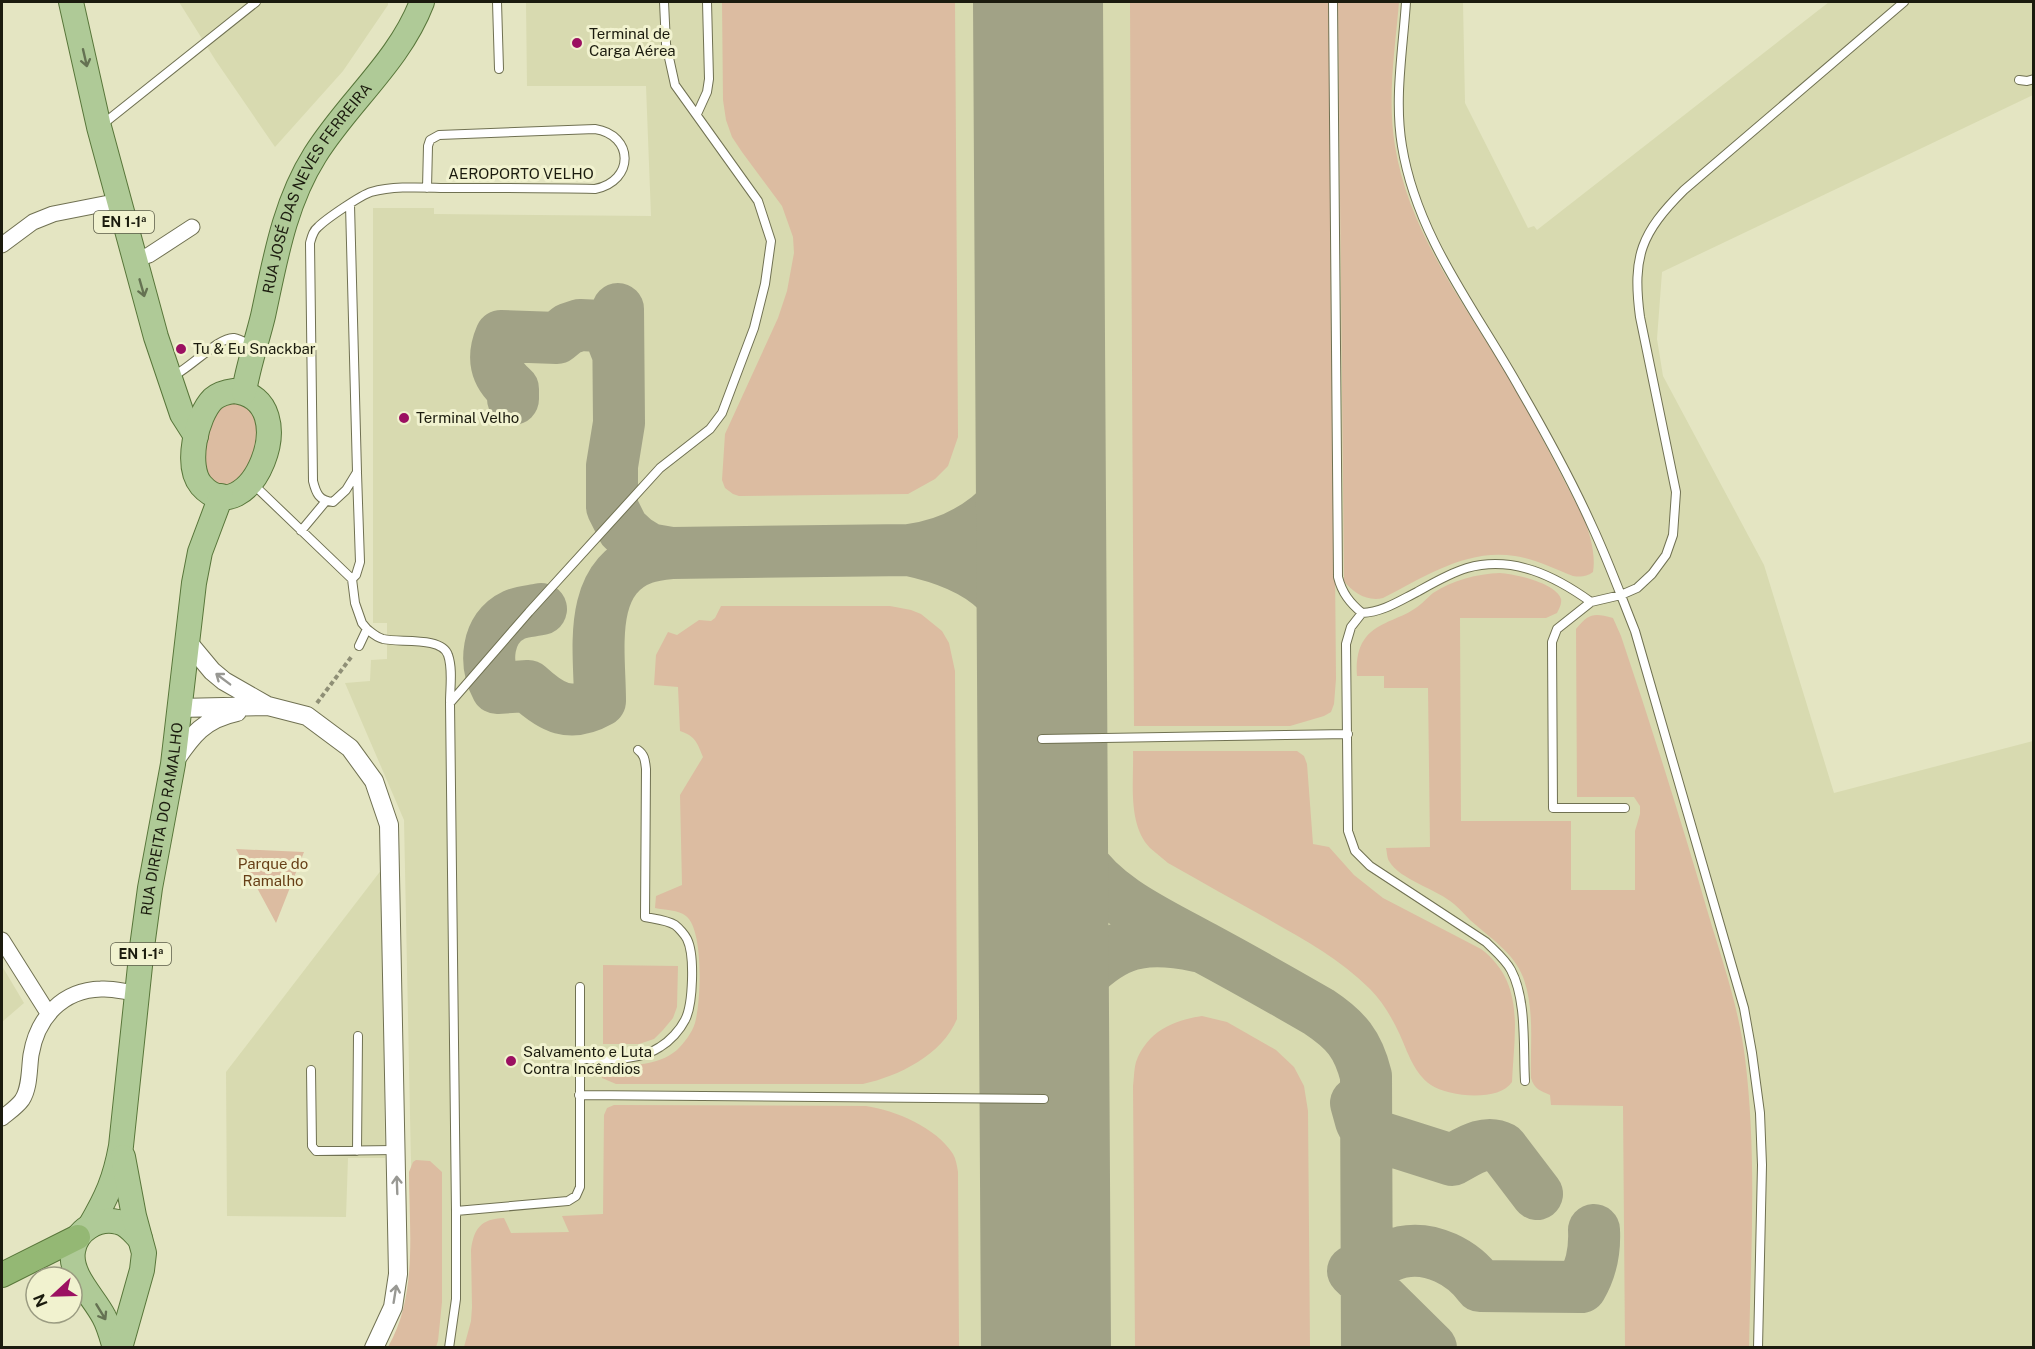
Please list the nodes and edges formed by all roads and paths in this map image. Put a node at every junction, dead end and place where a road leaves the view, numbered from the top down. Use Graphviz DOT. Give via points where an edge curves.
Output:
graph roads {
  1 [pos="71,2"];
  2 [pos="256,2"];
  3 [pos="422,2"];
  4 [pos="497,2"];
  5 [pos="664,2"];
  6 [pos="707,2"];
  7 [pos="1333,2"];
  8 [pos="1406,2"];
  9 [pos="1904,2"];
  10 [pos="499,69"];
  11 [pos="2034,79"];
  12 [pos="2019,80"];
  13 [pos="696,114"];
  14 [pos="99,127"];
  15 [pos="427,188"];
  16 [pos="119,201"];
  17 [pos="350,205"];
  18 [pos="192,226"];
  19 [pos="2,245"];
  20 [pos="134,260"];
  21 [pos="255,347"];
  22 [pos="168,377"];
  23 [pos="244,392"];
  24 [pos="196,435"];
  25 [pos="357,472"];
  26 [pos="252,483"];
  27 [pos="220,496"];
  28 [pos="326,501"];
  29 [pos="301,531"];
  30 [pos="352,579"];
  31 [pos="1621,595"];
  32 [pos="1591,602"];
  33 [pos="1362,613"];
  34 [pos="367,629"];
  35 [pos="187,641"];
  36 [pos="359,646"];
  37 [pos="450,704"];
  38 [pos="268,706"];
  39 [pos="179,708"];
  40 [pos="308,716"];
  41 [pos="1348,734"];
  42 [pos="1042,739"];
  43 [pos="638,750"];
  44 [pos="173,764"];
  45 [pos="1626,808"];
  46 [pos="2,940"];
  47 [pos="580,987"];
  48 [pos="137,993"];
  49 [pos="48,1013"];
  50 [pos="358,1036"];
  51 [pos="580,1059"];
  52 [pos="311,1070"];
  53 [pos="1525,1081"];
  54 [pos="579,1095"];
  55 [pos="1044,1099"];
  56 [pos="2,1118"];
  57 [pos="121,1146"];
  58 [pos="357,1150"];
  59 [pos="395,1150"];
  60 [pos="456,1211"];
  61 [pos="84,1231"];
  62 [pos="140,1239"];
  63 [pos="2,1275"];
  64 [pos="115,1347"];
  65 [pos="120,1347"];
  66 [pos="374,1347"];
  67 [pos="448,1347"];
  68 [pos="1758,1347"];
  1 -- 14 [label="main road, EN 1-1ª, one-way"];
  2 -- 14 [label="lane"];
  3 -- 21 [label="main road, RUA JOSÉ DAS NEVES FERREIRA" via="385,67 314,156 296,189"];
  4 -- 10 [label="lane"];
  5 -- 13 [label="lane" via="666,44 675,85"];
  6 -- 13 [label="lane" via="710,79"];
  7 -- 33 [label="lane" via="1338,577 1351,604"];
  8 -- 31 [label="lane" via="1398,112 1408,176 1420,212 1447,268 1549,442 1592,526"];
  9 -- 31 [label="lane" via="1684,190 1665,209 1642,246 1636,289 1676,492 1676,513 1666,555 1637,588"];
  11 -- 12 [label="lane"];
  13 -- 37 [label="lane" via="758,201 771,241 754,328 722,414 710,429 660,468"];
  14 -- 16 [label="main road, EN 1-1ª"];
  15 -- 15 [label="lane, AEROPORTO VELHO" via="428,146 439,135 595,129 612,135 623,149 623,168 613,183 596,189"];
  15 -- 17 [label="lane, AEROPORTO VELHO" via="371,192 355,198"];
  16 -- 19 [label="street" via="53,214 33,222"];
  16 -- 20 [label="main road, EN 1-1ª"];
  17 -- 25 [label="lane"];
  17 -- 28 [label="lane, AEROPORTO VELHO" via="318,226 310,243 313,481 316,492"];
  18 -- 20 [label="street"];
  20 -- 22 [label="main road, EN 1-1ª, one-way"];
  21 -- 22 [label="lane" via="229,338"];
  21 -- 23 [label="main road, RUA JOSÉ DAS NEVES FERREIRA"];
  22 -- 24 [label="main road, EN 1-1ª" via="182,414"];
  23 -- 24 [label="main road" via="223,393 214,399 202,416"];
  23 -- 26 [label="main road" via="260,402 268,418 264,456"];
  24 -- 27 [label="main road" via="195,475 206,490"];
  25 -- 28 [label="lane" via="340,497"];
  25 -- 30 [label="lane" via="360,562"];
  26 -- 27 [label="main road" via="235,495"];
  26 -- 29 [label="lane"];
  27 -- 35 [label="main road, RUA DIREITA DO RAMALHO / EN 1-1ª" via="200,552"];
  28 -- 29 [label="lane"];
  29 -- 30 [label="lane"];
  30 -- 34 [label="lane" via="355,603"];
  31 -- 32 [label="lane"];
  31 -- 68 [label="lane" via="1635,631 1737,985 1752,1053 1762,1165"];
  32 -- 33 [label="lane" via="1541,572 1483,564 1450,574 1385,609"];
  32 -- 45 [label="lane" via="1557,629 1552,642 1553,808"];
  33 -- 41 [label="lane" via="1351,627 1346,644"];
  34 -- 36 [label="lane"];
  34 -- 37 [label="lane" via="380,639 443,648 450,664"];
  38 -- 35 [label="street, one-way" via="224,681"];
  35 -- 39 [label="main road, RUA DIREITA DO RAMALHO / EN 1-1ª"];
  36 -- 40 [label="path"];
  37 -- 60 [label="lane"];
  38 -- 39 [label="street"];
  38 -- 40 [label="street"];
  38 -- 44 [label="street" via="208,722 191,737"];
  39 -- 44 [label="main road, RUA DIREITA DO RAMALHO / EN 1-1ª"];
  40 -- 59 [label="street" via="350,748 374,780 389,825"];
  41 -- 42 [label="lane"];
  41 -- 53 [label="lane" via="1348,831 1355,851 1370,866 1486,942 1510,968 1520,997"];
  43 -- 51 [label="lane" via="646,769 645,917 676,926 687,939 692,958 690,1004 681,1026 660,1047 643,1056"];
  44 -- 48 [label="main road, RUA DIREITA DO RAMALHO / EN 1-1ª" via="150,888"];
  46 -- 49 [label="street"];
  47 -- 51 [label="lane"];
  48 -- 49 [label="street" via="86,990 63,1000"];
  48 -- 57 [label="main road, RUA DIREITA DO RAMALHO / EN 1-1ª"];
  49 -- 56 [label="street" via="38,1029 23,1098"];
  50 -- 58 [label="lane"];
  51 -- 54 [label="lane"];
  52 -- 58 [label="lane" via="312,1146 316,1151"];
  54 -- 55 [label="lane"];
  54 -- 60 [label="lane" via="580,1187 576,1196 568,1201"];
  57 -- 61 [label="main road, RUA DIREITA DO RAMALHO / EN 1-1ª" via="116,1174 105,1201"];
  57 -- 62 [label="main road, RUA DIREITA DO RAMALHO / EN 1-1ª"];
  58 -- 59 [label="lane"];
  66 -- 59 [label="street, one-way" via="393,1307 398,1274"];
  60 -- 67 [label="lane" via="456,1299"];
  61 -- 62 [label="main road" via="105,1221 119,1222 130,1227"];
  61 -- 63 [label="highway"];
  61 -- 64 [label="main road, EN 1-1ª, one-way" via="73,1251 73,1264 105,1318"];
  62 -- 65 [label="main road, EN 1-1ª" via="144,1253 142,1270"];
}
